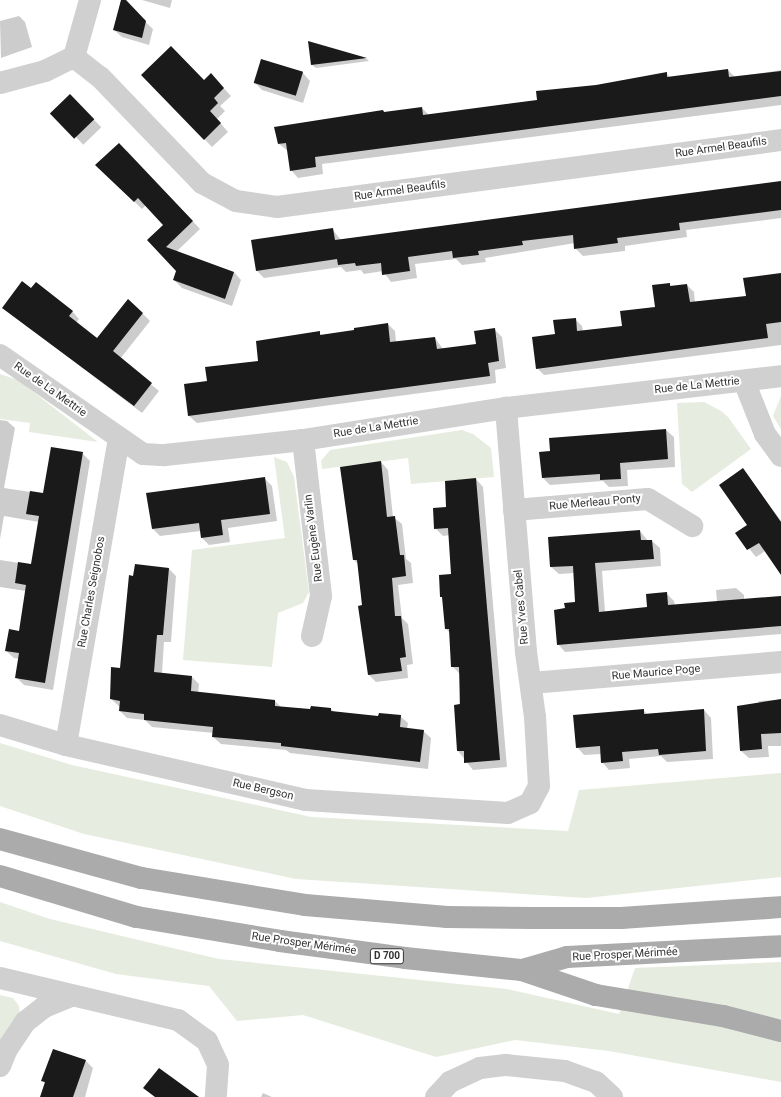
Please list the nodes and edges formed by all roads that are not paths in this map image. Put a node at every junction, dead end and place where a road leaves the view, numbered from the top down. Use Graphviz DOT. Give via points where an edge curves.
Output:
graph roads {
  1 [pos="90,0"];
  2 [pos="74,57"];
  3 [pos="0,83"];
  4 [pos="781,140"];
  5 [pos="0,355"];
  6 [pos="781,376"];
  7 [pos="744,381"];
  8 [pos="506,408"];
  9 [pos="119,439"];
  10 [pos="303,440"];
  11 [pos="781,456"];
  12 [pos="514,510"];
  13 [pos="692,526"];
  14 [pos="312,636"];
  15 [pos="781,662"];
  16 [pos="531,683"];
  17 [pos="0,725"];
  18 [pos="66,745"];
  19 [pos="530,804"];
  20 [pos="0,839"];
  21 [pos="0,876"];
  22 [pos="781,907"];
  23 [pos="781,946"];
  24 [pos="522,970"];
  25 [pos="0,978"];
  26 [pos="70,996"];
  27 [pos="781,1031"];
  28 [pos="0,1066"];
  29 [pos="216,1097"];
  30 [pos="436,1097"];
  31 [pos="612,1097"];
  1 -- 2 [label="street"];
  2 -- 3 [label="street" via="45,71"];
  2 -- 4 [label="street, Rue Armel Beaufils" via="100,77 202,183 236,201 277,207"];
  5 -- 9 [label="street, Rue de La Mettrie"];
  6 -- 7 [label="street, Rue de La Mettrie"];
  7 -- 8 [label="street, Rue de La Mettrie"];
  7 -- 11 [label="street" via="765,434"];
  8 -- 10 [label="street, Rue de La Mettrie"];
  8 -- 12 [label="street, Rue Yves Cabel"];
  9 -- 10 [label="street, Rue de La Mettrie" via="143,454 165,456"];
  9 -- 18 [label="street, Rue Charles Seignobos"];
  10 -- 14 [label="street, Rue Eugène Varlin" via="321,596"];
  12 -- 13 [label="street, Rue Merleau Ponty" via="648,499"];
  12 -- 16 [label="street, Rue Yves Cabel"];
  15 -- 16 [label="street, Rue Maurice Poge"];
  16 -- 19 [label="street, Rue Yves Cabel" via="539,786"];
  17 -- 18 [label="street, Rue Bergson"];
  18 -- 19 [label="street, Rue Bergson" via="306,800 508,813"];
  20 -- 22 [label="main road" via="142,878 306,905 447,917 532,918 621,918"];
  21 -- 24 [label="main road, Rue Prosper Mérimée / D 700" via="137,917 280,941"];
  23 -- 24 [label="main road, Rue Prosper Mérimée / D 700" via="567,957"];
  24 -- 27 [label="main road" via="596,995 722,1016"];
  25 -- 26 [label="street"];
  26 -- 28 [label="street" via="44,1007 25,1022 7,1049"];
  26 -- 29 [label="street" via="178,1020 207,1041 218,1065"];
  30 -- 31 [label="street" via="450,1082 480,1068 506,1065 565,1071 596,1082"];
}
